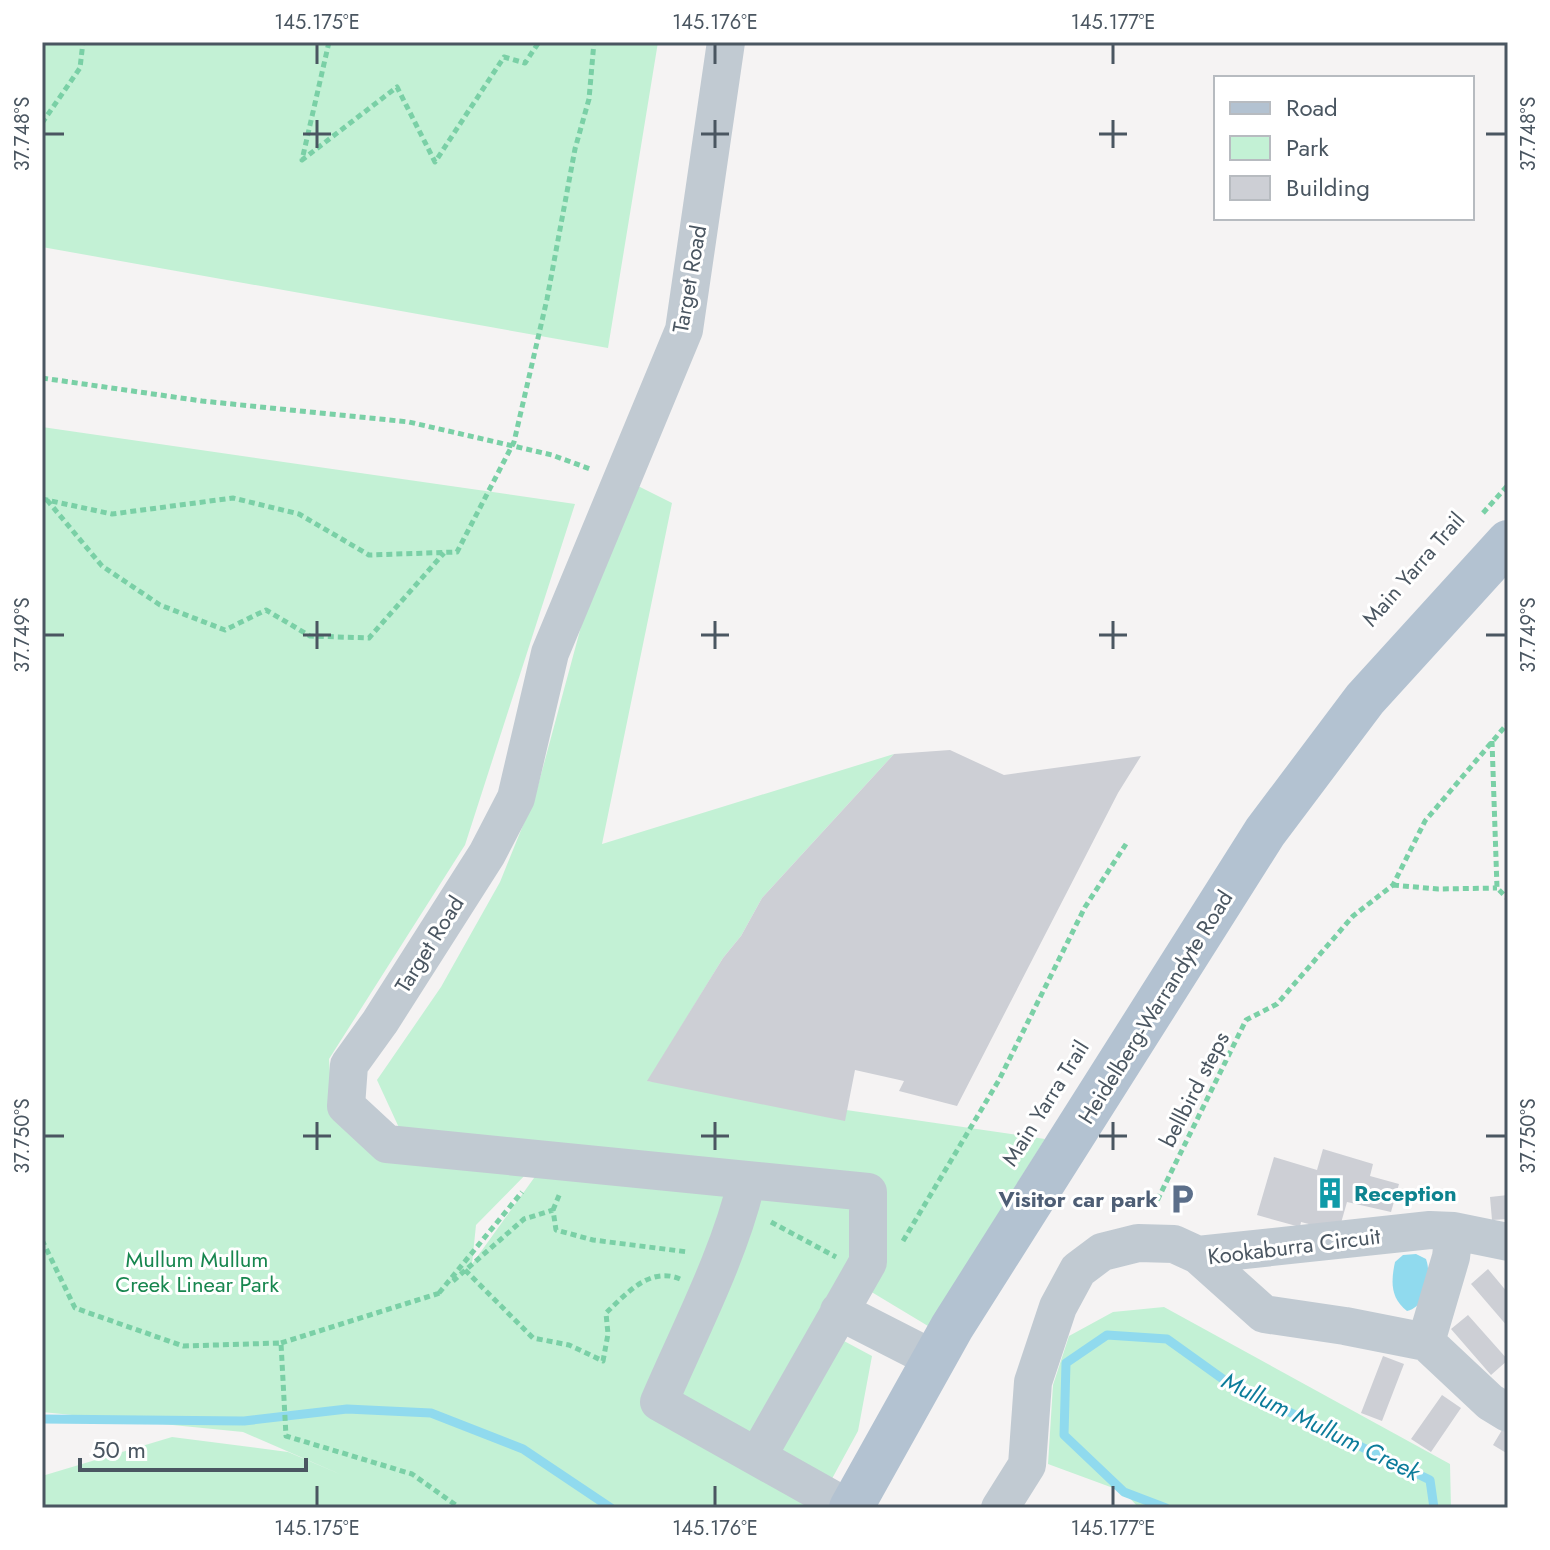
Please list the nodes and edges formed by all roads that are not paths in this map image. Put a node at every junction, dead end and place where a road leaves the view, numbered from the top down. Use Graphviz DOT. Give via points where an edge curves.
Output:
graph roads {
  1 [pos="726,42"];
  2 [pos="1493,530"];
  3 [pos="744,1193"];
  4 [pos="1454,1231"];
  5 [pos="1508,1242"];
  6 [pos="1198,1255"];
  7 [pos="848,1296"];
  8 [pos="1426,1342"];
  9 [pos="935,1360"];
  10 [pos="1502,1400"];
  11 [pos="757,1457"];
  12 [pos="850,1508"];
  13 [pos="1000,1508"];
  1 -- 3 [label="street, Target Road" via="684,330 550,653 516,798 487,854 349,1065 346,1106 387,1144"];
  2 -- 9 [label="main road, Heidelberg-Warrandyte Road" via="1265,832"];
  3 -- 7 [label="street, Target Road" via="868,1192 868,1262"];
  3 -- 11 [label="street" via="659,1402"];
  4 -- 5 [label="street, Kookaburra Circuit"];
  4 -- 6 [label="street, Kookaburra Circuit"];
  4 -- 8 [label="street"];
  6 -- 8 [label="street, Kookaburra Circuit" via="1264,1314"];
  6 -- 13 [label="street" via="1174,1244 1138,1243 1102,1252 1078,1270 1058,1307 1033,1382 1027,1465"];
  7 -- 9 [label="street"];
  7 -- 11 [label="street"];
  8 -- 10 [label="street"];
  9 -- 12 [label="main road, Heidelberg-Warrandyte Road"];
  11 -- 12 [label="street"];
}
